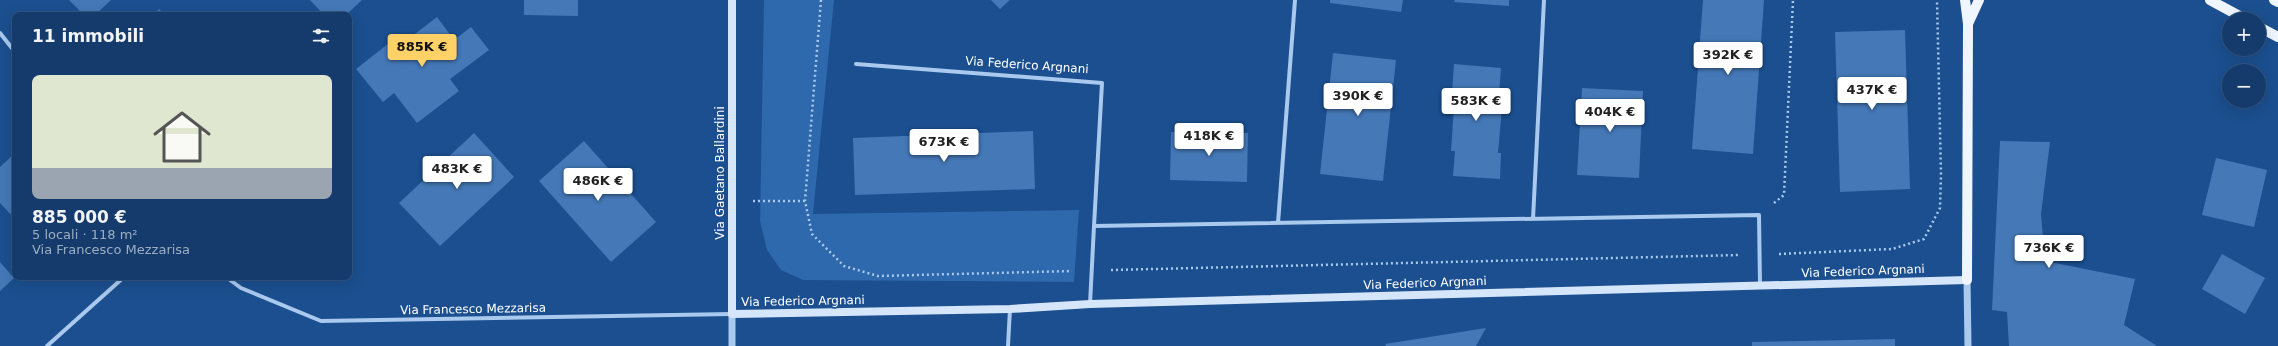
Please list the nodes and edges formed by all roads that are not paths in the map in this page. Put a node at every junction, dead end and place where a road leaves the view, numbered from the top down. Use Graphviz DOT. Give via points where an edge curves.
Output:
graph roads {
  1 [pos="732,0"];
  2 [pos="1295,0"];
  3 [pos="1544,0"];
  4 [pos="1965,0"];
  5 [pos="1979,0"];
  6 [pos="2210,0"];
  7 [pos="2274,0"];
  8 [pos="2278,2"];
  9 [pos="2232,12"];
  10 [pos="1968,24"];
  11 [pos="2266,31"];
  12 [pos="0,33"];
  13 [pos="2278,37"];
  14 [pos="12,48"];
  15 [pos="856,64"];
  16 [pos="1533,219"];
  17 [pos="1278,223"];
  18 [pos="1094,226"];
  19 [pos="121,280"];
  20 [pos="230,280"];
  21 [pos="1967,280"];
  22 [pos="1760,285"];
  23 [pos="1090,304"];
  24 [pos="1010,309"];
  25 [pos="732,314"];
  26 [pos="47,346"];
  27 [pos="732,346"];
  28 [pos="1008,346"];
  29 [pos="1968,346"];
  1 -- 25 [label="main road, Via Gaetano Ballardini"];
  2 -- 17 [label="street"];
  3 -- 16 [label="street"];
  4 -- 10 [label="main road"];
  5 -- 10 [label="main road"];
  6 -- 9 [label="main road"];
  7 -- 8 [label="main road"];
  10 -- 21 [label="main road"];
  11 -- 13 [label="main road"];
  12 -- 14 [label="street"];
  15 -- 18 [label="street, Via Federico Argnani" via="1102,83"];
  16 -- 17 [label="street"];
  16 -- 22 [label="street" via="1759,215"];
  17 -- 18 [label="street"];
  18 -- 23 [label="street, Via Federico Argnani"];
  19 -- 26 [label="street"];
  20 -- 25 [label="street, Via Francesco Mezzarisa" via="241,288 321,321"];
  21 -- 22 [label="main road, Via Federico Argnani"];
  21 -- 29 [label="street"];
  22 -- 23 [label="main road, Via Federico Argnani"];
  23 -- 24 [label="main road, Via Federico Argnani"];
  24 -- 25 [label="main road, Via Federico Argnani"];
  24 -- 28 [label="street"];
  25 -- 27 [label="street, Via Gaetano Ballardini"];
}
